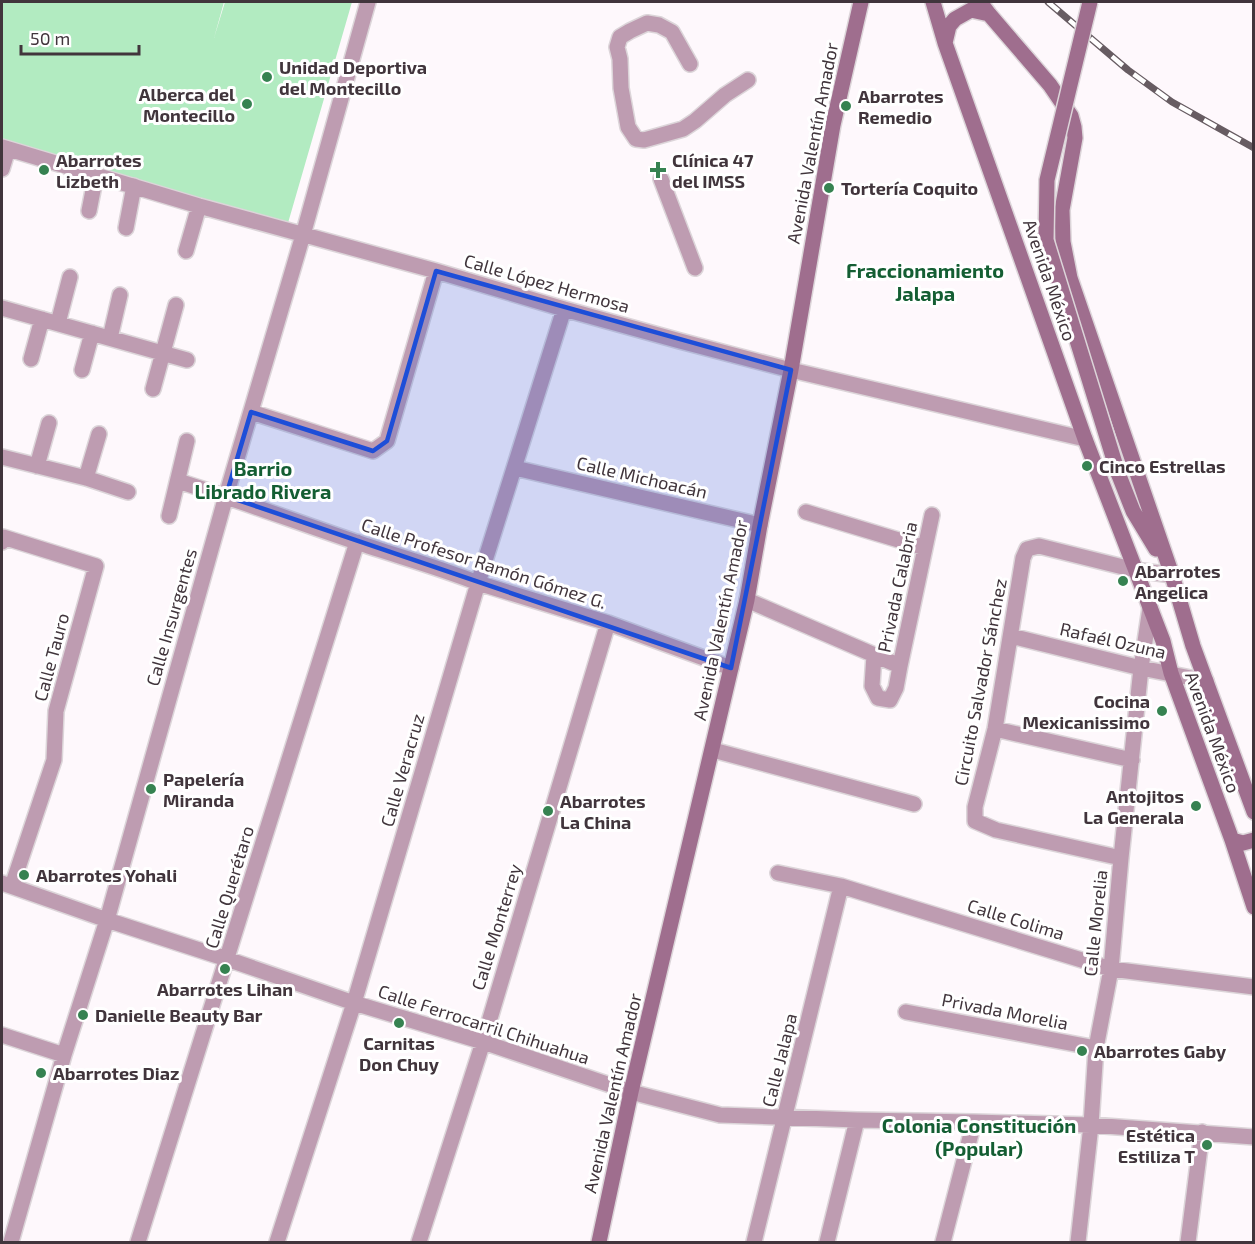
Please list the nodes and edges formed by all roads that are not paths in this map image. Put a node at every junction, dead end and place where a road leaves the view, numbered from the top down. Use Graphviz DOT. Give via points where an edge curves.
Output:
graph roads {
  1 [pos="368,2"];
  2 [pos="861,2"];
  3 [pos="933,2"];
  4 [pos="1090,2"];
  5 [pos="984,8"];
  6 [pos="945,43"];
  7 [pos="690,64"];
  8 [pos="748,80"];
  9 [pos="5,148"];
  10 [pos="2,169"];
  11 [pos="96,175"];
  12 [pos="661,179"];
  13 [pos="134,186"];
  14 [pos="199,206"];
  15 [pos="89,211"];
  16 [pos="126,228"];
  17 [pos="303,235"];
  18 [pos="186,251"];
  19 [pos="695,268"];
  20 [pos="436,271"];
  21 [pos="69,277"];
  22 [pos="120,295"];
  23 [pos="176,305"];
  24 [pos="2,308"];
  25 [pos="564,309"];
  26 [pos="42,319"];
  27 [pos="58,323"];
  28 [pos="92,333"];
  29 [pos="110,338"];
  30 [pos="162,353"];
  31 [pos="31,359"];
  32 [pos="187,360"];
  33 [pos="82,370"];
  34 [pos="791,370"];
  35 [pos="153,389"];
  36 [pos="251,412"];
  37 [pos="49,423"];
  38 [pos="99,434"];
  39 [pos="1085,439"];
  40 [pos="187,441"];
  41 [pos="2,457"];
  42 [pos="37,466"];
  43 [pos="515,468"];
  44 [pos="86,478"];
  45 [pos="178,481"];
  46 [pos="128,492"];
  47 [pos="226,496"];
  48 [pos="1133,511"];
  49 [pos="806,512"];
  50 [pos="170,516"];
  51 [pos="932,516"];
  52 [pos="760,525"];
  53 [pos="2,539"];
  54 [pos="357,542"];
  55 [pos="925,548"];
  56 [pos="1135,570"];
  57 [pos="1172,575"];
  58 [pos="478,583"];
  59 [pos="747,600"];
  60 [pos="1150,608"];
  61 [pos="608,623"];
  62 [pos="1011,636"];
  63 [pos="874,655"];
  64 [pos="900,666"];
  65 [pos="731,668"];
  66 [pos="1141,668"];
  67 [pos="1171,674"];
  68 [pos="1206,681"];
  69 [pos="994,729"];
  70 [pos="712,750"];
  71 [pos="1132,760"];
  72 [pos="914,804"];
  73 [pos="1254,812"];
  74 [pos="1232,840"];
  75 [pos="1254,840"];
  76 [pos="1121,858"];
  77 [pos="778,873"];
  78 [pos="7,885"];
  79 [pos="841,886"];
  80 [pos="1254,907"];
  81 [pos="107,920"];
  82 [pos="228,959"];
  83 [pos="1111,969"];
  84 [pos="1254,987"];
  85 [pos="354,1004"];
  86 [pos="906,1012"];
  87 [pos="2,1035"];
  88 [pos="483,1041"];
  89 [pos="1096,1048"];
  90 [pos="64,1055"];
  91 [pos="631,1092"];
  92 [pos="784,1118"];
  93 [pos="857,1120"];
  94 [pos="974,1122"];
  95 [pos="1091,1125"];
  96 [pos="1202,1132"];
  97 [pos="1254,1137"];
  98 [pos="9,1234"];
  99 [pos="138,1242"];
  100 [pos="277,1242"];
  101 [pos="419,1242"];
  102 [pos="599,1242"];
  103 [pos="754,1242"];
  104 [pos="827,1242"];
  105 [pos="943,1242"];
  106 [pos="1078,1242"];
  107 [pos="1188,1242"];
  1 -- 17 [label="street, Calle Insurgentes"];
  2 -- 34 [label="street, Avenida Valentín Amador" via="833,125"];
  3 -- 6 [label="street, Avenida México"];
  4 -- 48 [label="street, Avenida México, bridge" via="1047,180 1046,240"];
  5 -- 6 [label="street" via="954,19"];
  5 -- 57 [label="street, Avenida México" via="1050,85 1071,116 1075,138 1062,210 1070,278"];
  6 -- 39 [label="street, Avenida México"];
  7 -- 8 [label="street" via="672,32 659,25 647,23 620,37 617,47 621,88 628,127 636,139 683,129"];
  9 -- 10 [label="street"];
  9 -- 11 [label="street, Calle López Hermosa"];
  11 -- 13 [label="street, Calle López Hermosa"];
  11 -- 15 [label="street"];
  12 -- 19 [label="street"];
  13 -- 14 [label="street, Calle López Hermosa"];
  13 -- 16 [label="street"];
  14 -- 17 [label="street, Calle López Hermosa"];
  14 -- 18 [label="street"];
  17 -- 20 [label="street, Calle López Hermosa"];
  17 -- 36 [label="street, Calle Insurgentes"];
  20 -- 25 [label="street, Calle López Hermosa"];
  20 -- 36 [label="street" via="387,441 374,451"];
  21 -- 27 [label="street"];
  22 -- 29 [label="street"];
  23 -- 30 [label="street"];
  24 -- 26 [label="street"];
  25 -- 34 [label="street, Calle López Hermosa"];
  25 -- 43 [label="street, Calle Veracruz"];
  26 -- 27 [label="street"];
  26 -- 31 [label="street"];
  27 -- 28 [label="street"];
  28 -- 29 [label="street"];
  28 -- 33 [label="street"];
  29 -- 30 [label="street"];
  30 -- 32 [label="street"];
  30 -- 35 [label="street"];
  34 -- 39 [label="street, Calle López Hermosa"];
  34 -- 52 [label="street, Avenida Valentín Amador"];
  36 -- 47 [label="street, Calle Insurgentes"];
  37 -- 42 [label="street"];
  38 -- 44 [label="street"];
  39 -- 56 [label="street, Avenida México"];
  40 -- 45 [label="street"];
  41 -- 42 [label="street"];
  42 -- 44 [label="street"];
  43 -- 52 [label="street, Calle Michoacán"];
  43 -- 58 [label="street, Calle Veracruz"];
  44 -- 46 [label="street"];
  45 -- 47 [label="street, Calle Profesor Ramón Gómez G."];
  45 -- 50 [label="street"];
  47 -- 54 [label="street, Calle Profesor Ramón Gómez G."];
  47 -- 81 [label="street, Calle Insurgentes"];
  48 -- 56 [label="street, Avenida México"];
  48 -- 57 [label="street, Avenida México"];
  49 -- 55 [label="street"];
  51 -- 55 [label="street, Privada Calabria"];
  52 -- 59 [label="street, Avenida Valentín Amador"];
  53 -- 78 [label="street, Calle Tauro" via="96,566 56,711 54,760"];
  54 -- 58 [label="street, Calle Profesor Ramón Gómez G."];
  54 -- 82 [label="street, Calle Querétaro"];
  55 -- 64 [label="street, Privada Calabria"];
  56 -- 57 [label="street, Circuito Salvador Sánchez"];
  56 -- 60 [label="street, Avenida México"];
  56 -- 62 [label="street, Circuito Salvador Sánchez" via="1039,546 1027,549"];
  57 -- 68 [label="street, Avenida México"];
  58 -- 61 [label="street, Calle Profesor Ramón Gómez G."];
  58 -- 85 [label="street, Calle Veracruz"];
  59 -- 63 [label="street, Privada Calabria"];
  59 -- 65 [label="street, Avenida Valentín Amador"];
  60 -- 66 [label="street, Calle Morelia"];
  60 -- 67 [label="street, Avenida México"];
  61 -- 65 [label="street, Calle Profesor Ramón Gómez G."];
  61 -- 88 [label="street, Calle Monterrey"];
  62 -- 66 [label="street, Rafaél Ozuna"];
  62 -- 69 [label="street, Circuito Salvador Sánchez"];
  63 -- 64 [label="street, Privada Calabria"];
  63 -- 64 [label="street, Privada Calabria" via="872,686 878,698 890,699"];
  65 -- 70 [label="street, Avenida Valentín Amador"];
  66 -- 67 [label="street, Rafaél Ozuna"];
  66 -- 71 [label="street, Calle Morelia"];
  67 -- 68 [label="street, Rafaél Ozuna"];
  67 -- 74 [label="street, Avenida México"];
  68 -- 73 [label="street, Avenida México"];
  69 -- 71 [label="street"];
  69 -- 76 [label="street, Circuito Salvador Sánchez" via="975,821 996,830"];
  70 -- 72 [label="street"];
  70 -- 91 [label="street, Avenida Valentín Amador"];
  71 -- 76 [label="street, Calle Morelia"];
  74 -- 75 [label="street"];
  74 -- 80 [label="street, Avenida México"];
  76 -- 83 [label="street, Calle Morelia"];
  77 -- 79 [label="street, Calle Colima"];
  78 -- 81 [label="street, Calle Ferrocarril Chihuahua"];
  79 -- 83 [label="street, Calle Colima"];
  79 -- 92 [label="street, Calle Jalapa"];
  81 -- 82 [label="street, Calle Ferrocarril Chihuahua"];
  81 -- 90 [label="street, Calle Insurgentes"];
  82 -- 85 [label="street, Calle Ferrocarril Chihuahua"];
  82 -- 99 [label="street, Calle Querétaro"];
  83 -- 84 [label="street, Calle Colima"];
  83 -- 89 [label="street, Calle Morelia"];
  85 -- 88 [label="street, Calle Ferrocarril Chihuahua"];
  85 -- 100 [label="street, Calle Veracruz"];
  86 -- 89 [label="street, Privada Morelia"];
  87 -- 90 [label="street"];
  88 -- 91 [label="street, Calle Ferrocarril Chihuahua"];
  88 -- 101 [label="street, Calle Monterrey"];
  89 -- 95 [label="street, Calle Morelia"];
  90 -- 98 [label="street, Calle Insurgentes"];
  91 -- 92 [label="street, Calle Ferrocarril Chihuahua" via="720,1116"];
  91 -- 102 [label="street, Avenida Valentín Amador"];
  92 -- 93 [label="street, Calle Ferrocarril Chihuahua"];
  92 -- 103 [label="street, Calle Jalapa"];
  93 -- 94 [label="street, Calle Ferrocarril Chihuahua"];
  93 -- 104 [label="street"];
  94 -- 95 [label="street, Calle Ferrocarril Chihuahua"];
  94 -- 105 [label="street"];
  95 -- 96 [label="street, Calle Ferrocarril Chihuahua"];
  95 -- 106 [label="street, Calle Morelia"];
  96 -- 97 [label="street, Calle Ferrocarril Chihuahua"];
  96 -- 107 [label="street"];
}
